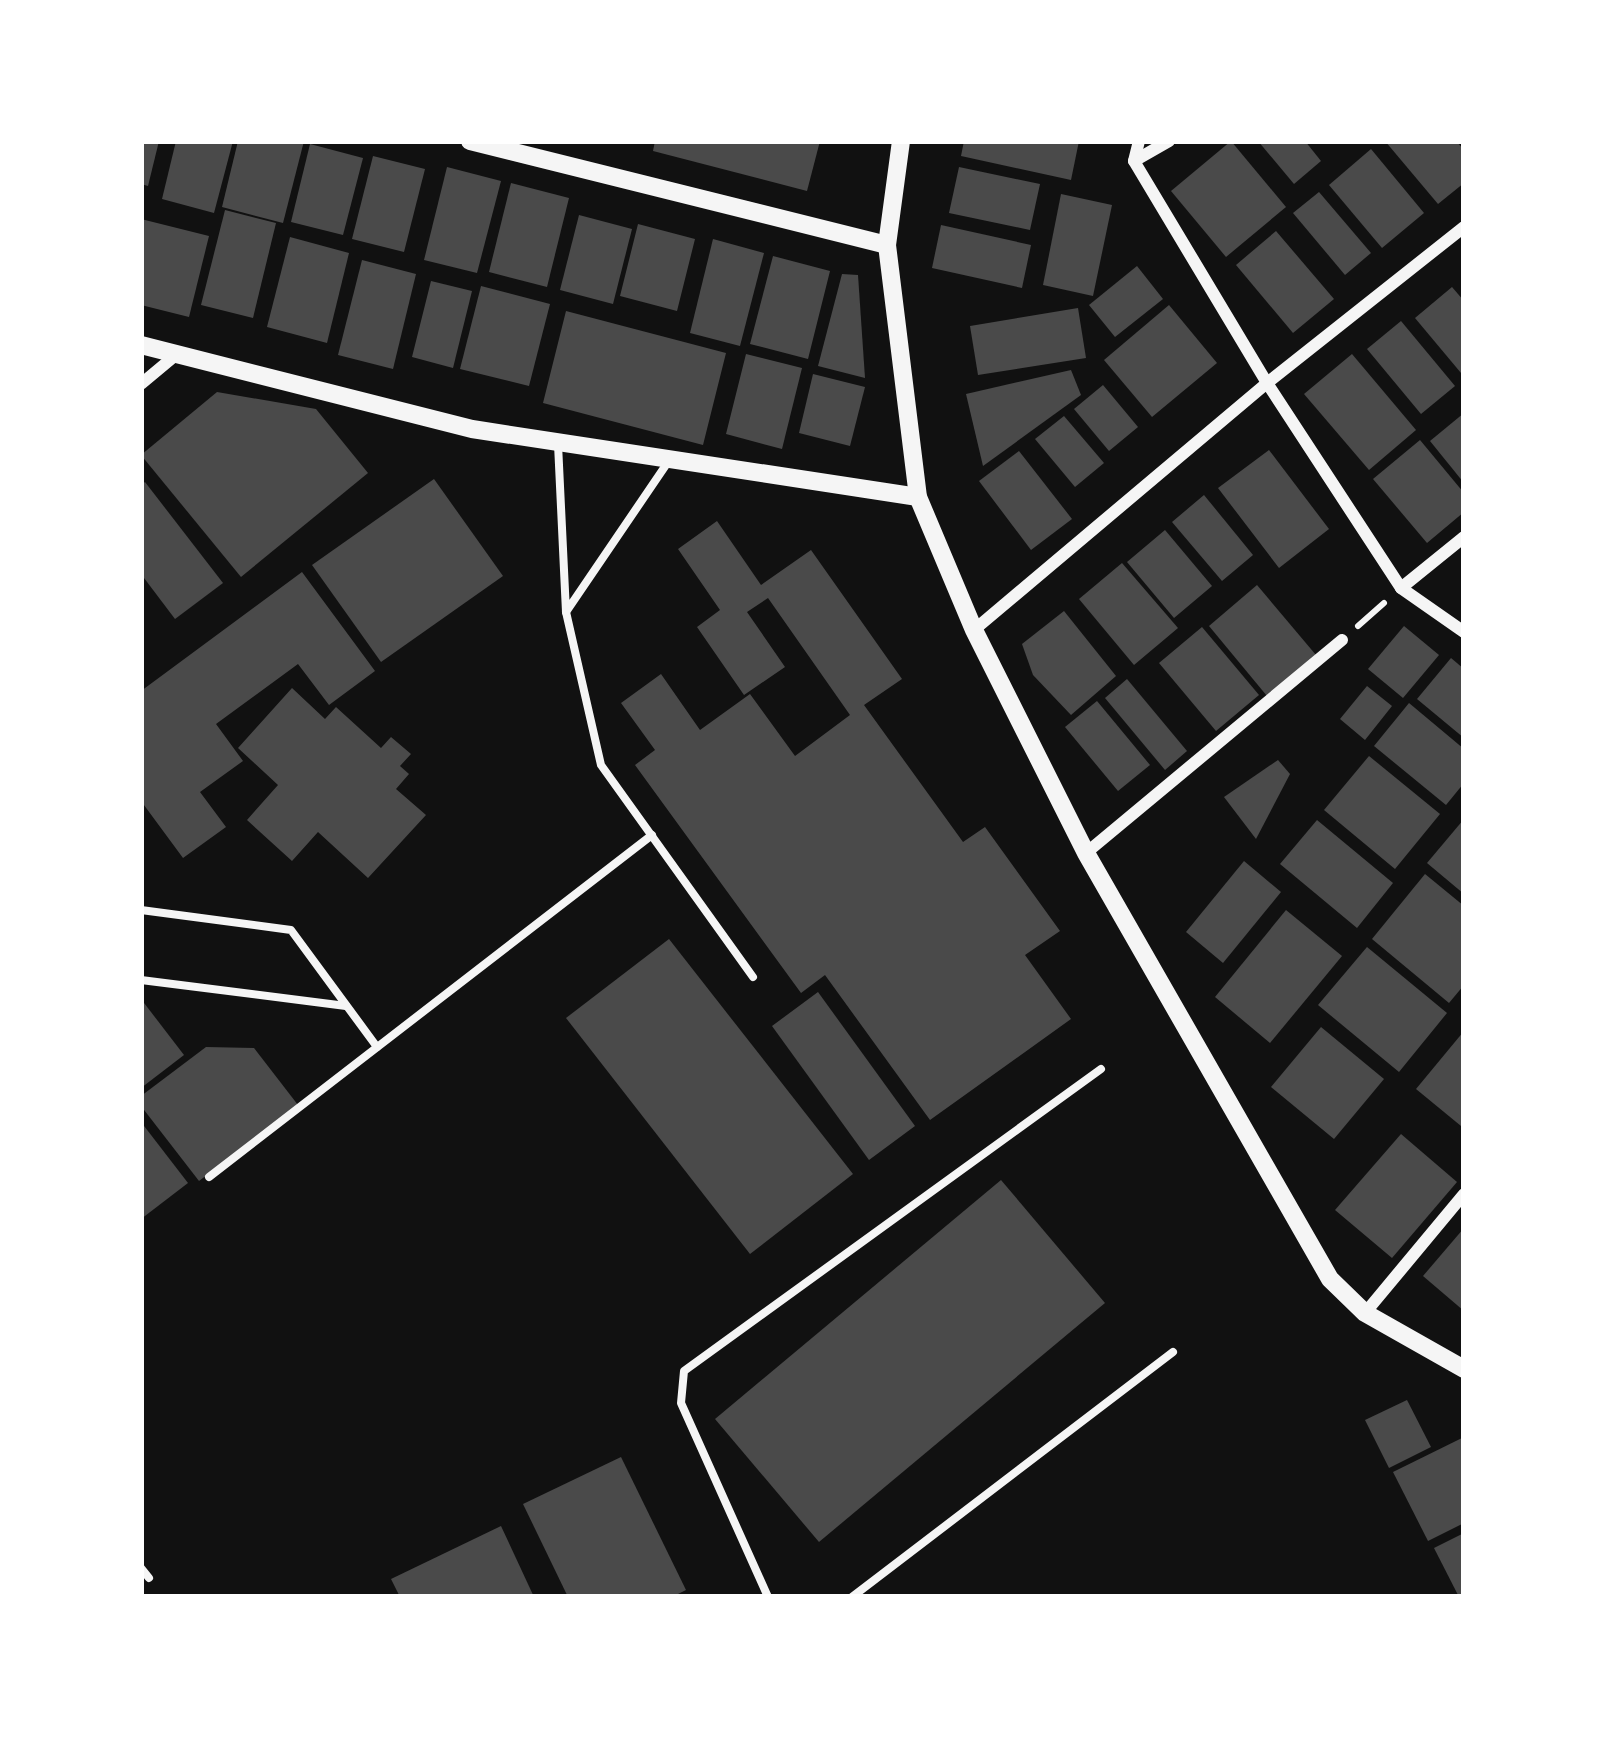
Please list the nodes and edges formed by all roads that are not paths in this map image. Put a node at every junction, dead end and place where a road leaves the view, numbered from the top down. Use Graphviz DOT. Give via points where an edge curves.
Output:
graph roads {
  1 [pos="470,141"];
  2 [pos="901,141"];
  3 [pos="1139,141"];
  4 [pos="1169,141"];
  5 [pos="1134,161"];
  6 [pos="1464,227"];
  7 [pos="887,245"];
  8 [pos="141,345"];
  9 [pos="177,354"];
  10 [pos="1267,383"];
  11 [pos="141,384"];
  12 [pos="558,442"];
  13 [pos="670,459"];
  14 [pos="918,496"];
  15 [pos="1464,537"];
  16 [pos="1401,588"];
  17 [pos="566,613"];
  18 [pos="974,630"];
  19 [pos="1464,632"];
  20 [pos="1342,640"];
  21 [pos="652,835"];
  22 [pos="1086,853"];
  23 [pos="141,910"];
  24 [pos="753,977"];
  25 [pos="141,980"];
  26 [pos="347,1006"];
  27 [pos="377,1047"];
  28 [pos="1101,1069"];
  29 [pos="209,1177"];
  30 [pos="1464,1194"];
  31 [pos="1365,1313"];
  32 [pos="1173,1352"];
  33 [pos="1464,1369"];
  34 [pos="141,1568"];
  35 [pos="149,1578"];
  36 [pos="768,1597"];
  37 [pos="852,1597"];
  1 -- 7 [label="street"];
  2 -- 7 [label="street"];
  3 -- 5 [label="street"];
  4 -- 5 [label="street"];
  5 -- 10 [label="street"];
  6 -- 10 [label="street"];
  7 -- 14 [label="street"];
  8 -- 9 [label="street"];
  9 -- 11 [label="street"];
  9 -- 12 [label="street" via="472,429"];
  10 -- 16 [label="street"];
  10 -- 18 [label="street"];
  12 -- 13 [label="street"];
  12 -- 17 [label="lane"];
  13 -- 14 [label="street"];
  13 -- 17 [label="lane"];
  14 -- 18 [label="street"];
  15 -- 16 [label="street"];
  16 -- 19 [label="street"];
  17 -- 21 [label="lane" via="601,765"];
  18 -- 22 [label="street"];
  20 -- 22 [label="street"];
  21 -- 24 [label="lane"];
  21 -- 27 [label="lane"];
  22 -- 31 [label="street" via="1330,1279"];
  23 -- 26 [label="lane" via="291,930"];
  25 -- 26 [label="lane"];
  26 -- 27 [label="lane"];
  27 -- 29 [label="lane"];
  28 -- 36 [label="lane" via="684,1371 681,1403"];
  30 -- 31 [label="street"];
  31 -- 33 [label="street"];
  32 -- 37 [label="lane"];
  34 -- 35 [label="lane"];
}
